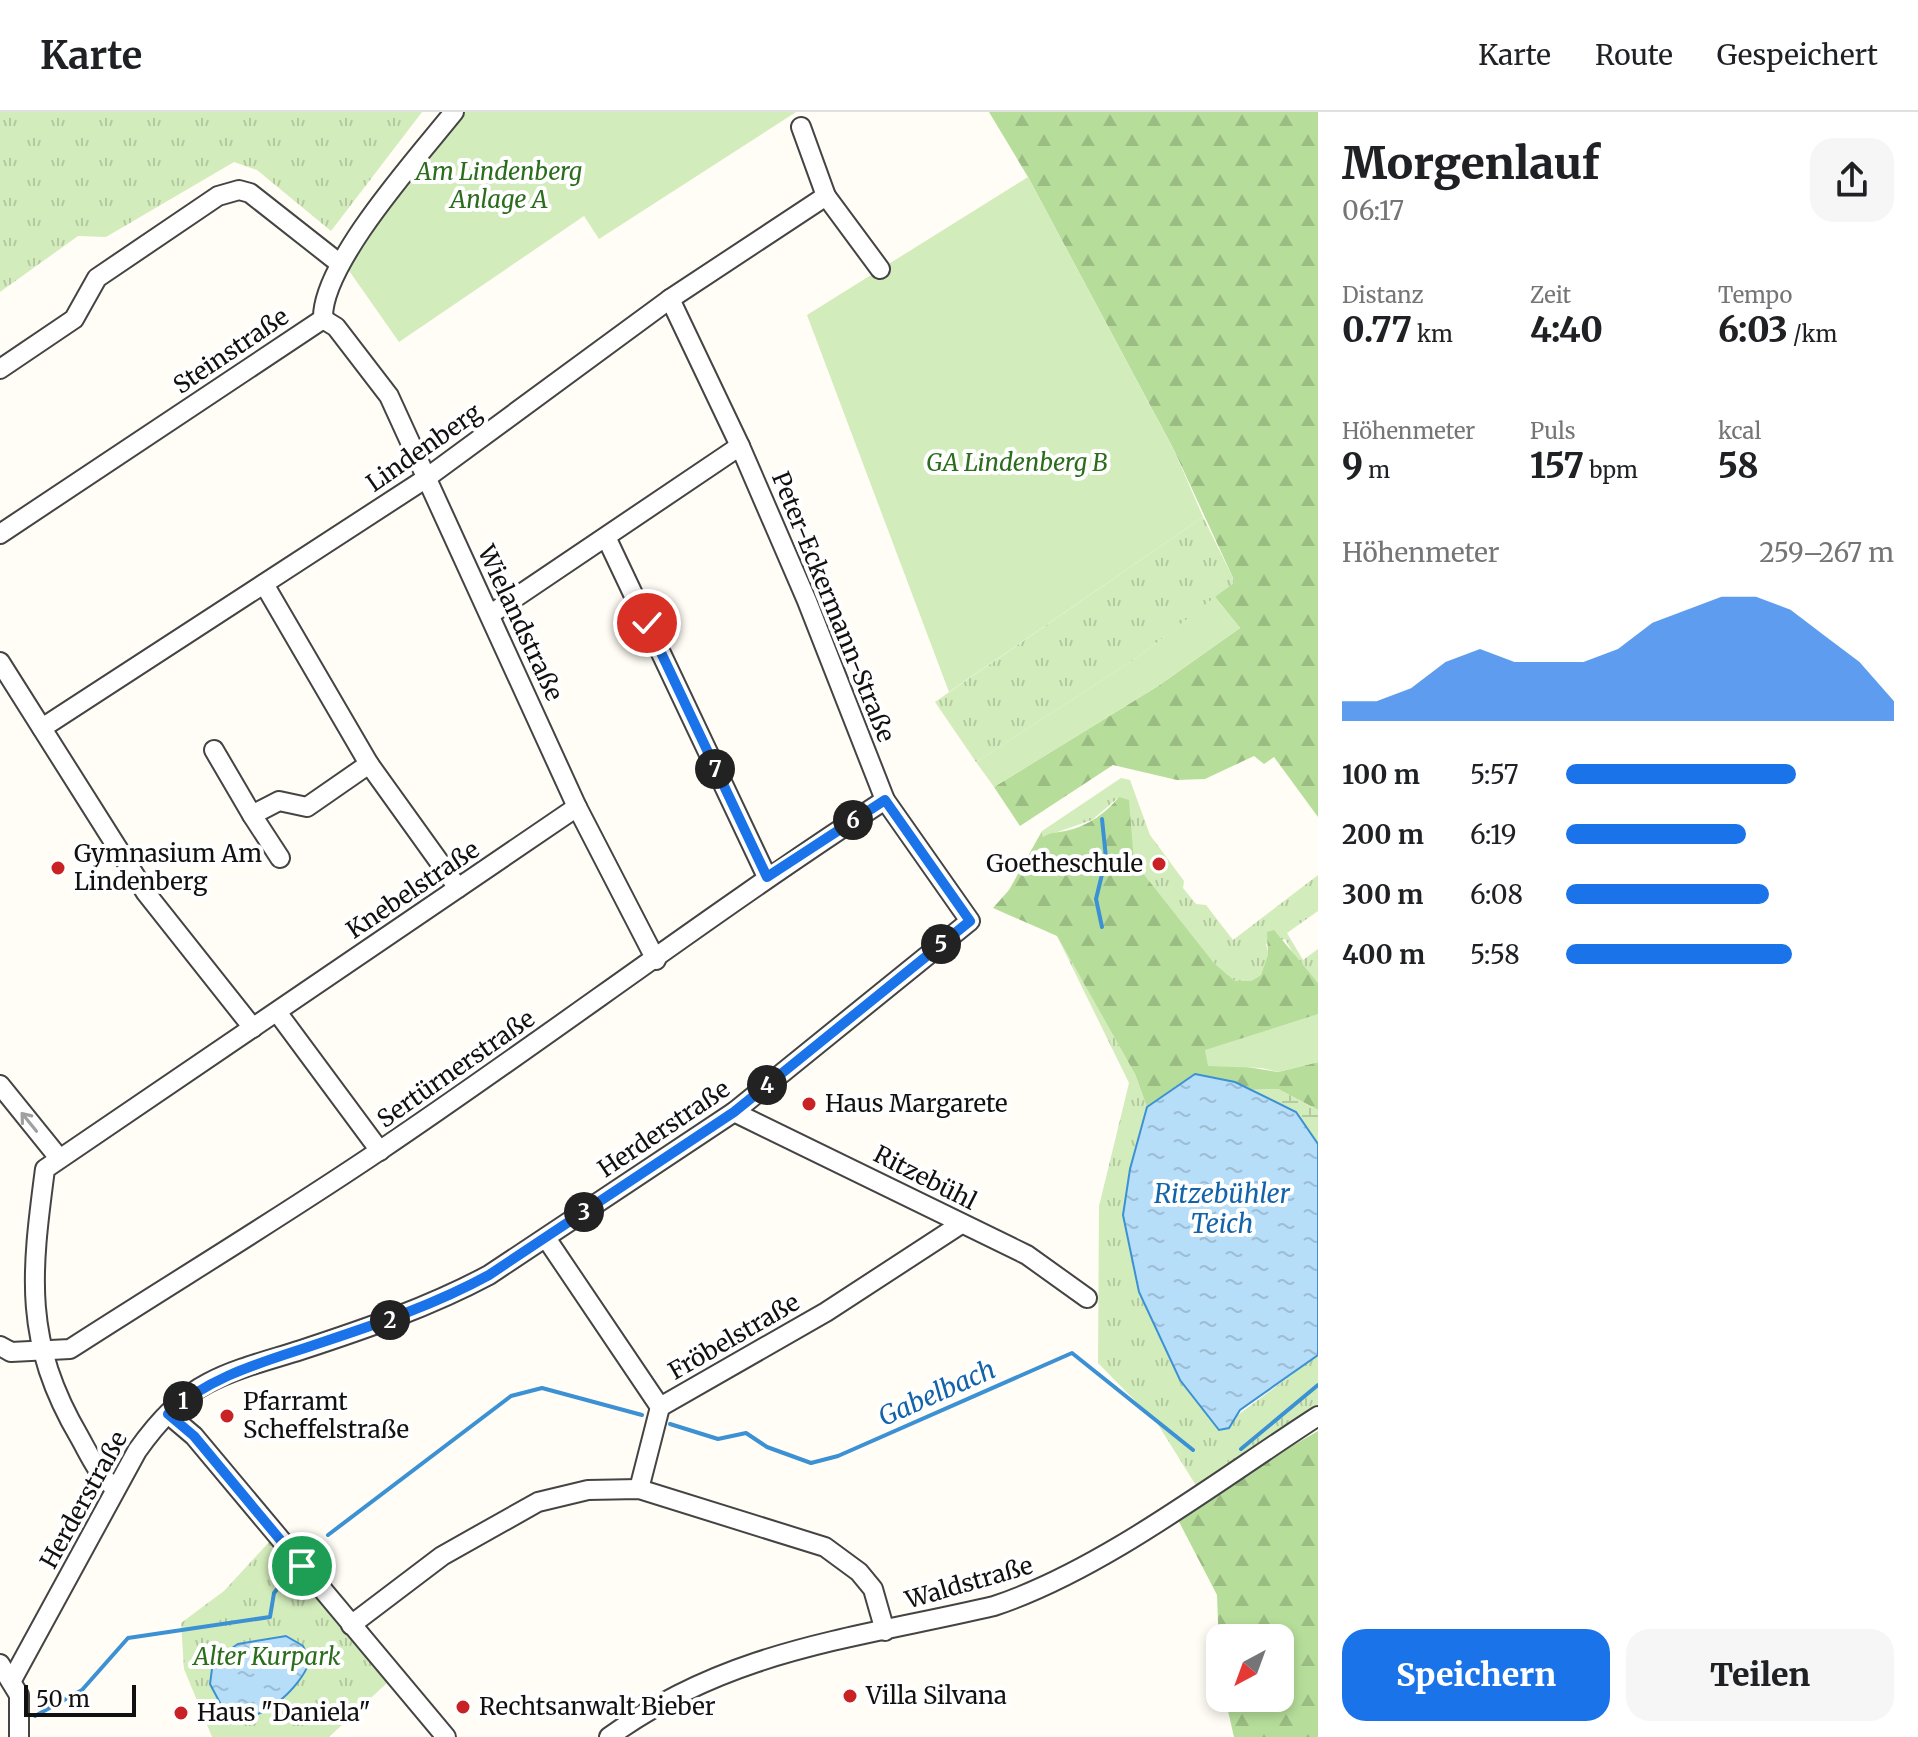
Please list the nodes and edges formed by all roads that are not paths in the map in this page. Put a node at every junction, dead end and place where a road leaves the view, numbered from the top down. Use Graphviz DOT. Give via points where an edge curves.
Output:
graph roads {
  1 [pos="454,112"];
  2 [pos="801,127"];
  3 [pos="826,196"];
  4 [pos="339,263"];
  5 [pos="880,269"];
  6 [pos="670,299"];
  7 [pos="323,319"];
  8 [pos="0,369"];
  9 [pos="740,446"];
  10 [pos="425,479"];
  11 [pos="0,534"];
  12 [pos="607,539"];
  13 [pos="264,584"];
  14 [pos="491,614"];
  15 [pos="0,662"];
  16 [pos="42,728"];
  17 [pos="214,750"];
  18 [pos="369,764"];
  19 [pos="885,800"];
  20 [pos="577,807"];
  21 [pos="252,815"];
  22 [pos="280,858"];
  23 [pos="767,877"];
  24 [pos="458,888"];
  25 [pos="970,921"];
  26 [pos="656,960"];
  27 [pos="277,1012"];
  28 [pos="253,1028"];
  29 [pos="0,1085"];
  30 [pos="734,1112"];
  31 [pos="380,1151"];
  32 [pos="59,1158"];
  33 [pos="961,1224"];
  34 [pos="546,1238"];
  35 [pos="1087,1298"];
  36 [pos="0,1346"];
  37 [pos="40,1351"];
  38 [pos="660,1407"];
  39 [pos="168,1414"];
  40 [pos="1318,1416"];
  41 [pos="115,1488"];
  42 [pos="639,1489"];
  43 [pos="351,1625"];
  44 [pos="885,1631"];
  45 [pos="0,1664"];
  46 [pos="12,1680"];
  47 [pos="19,1737"];
  48 [pos="446,1737"];
  49 [pos="609,1737"];
  1 -- 4 [label="street, Steinstraße"];
  2 -- 3 [label="street"];
  3 -- 5 [label="street"];
  3 -- 6 [label="street, Lindenberg"];
  4 -- 7 [label="street, Steinstraße" via="322,304"];
  4 -- 8 [label="street" via="250,193 239,190 218,196 97,278 74,319"];
  6 -- 9 [label="street, Peter-Eckermann-Straße"];
  6 -- 10 [label="street, Lindenberg"];
  7 -- 10 [label="street, Wielandstraße" via="336,327 389,396"];
  7 -- 11 [label="street, Steinstraße"];
  9 -- 12 [label="street"];
  9 -- 19 [label="street, Peter-Eckermann-Straße"];
  10 -- 13 [label="street, Lindenberg"];
  10 -- 14 [label="street, Wielandstraße"];
  12 -- 14 [label="street"];
  12 -- 23 [label="street"];
  13 -- 16 [label="street, Lindenberg"];
  13 -- 18 [label="street"];
  14 -- 20 [label="street, Wielandstraße"];
  15 -- 16 [label="street"];
  16 -- 28 [label="street" via="146,893"];
  17 -- 21 [label="street"];
  18 -- 21 [label="street" via="307,807 279,801"];
  18 -- 24 [label="street"];
  19 -- 23 [label="street, Sertürnerstraße"];
  19 -- 25 [label="street, Peter-Eckermann-Straße"];
  20 -- 24 [label="street, Knebelstraße"];
  20 -- 26 [label="street, Wielandstraße"];
  21 -- 22 [label="street"];
  23 -- 26 [label="street, Sertürnerstraße"];
  24 -- 27 [label="street, Knebelstraße"];
  25 -- 30 [label="street, Herderstraße"];
  26 -- 31 [label="street, Sertürnerstraße"];
  27 -- 28 [label="street, Knebelstraße"];
  27 -- 31 [label="street"];
  28 -- 32 [label="street, Knebelstraße"];
  32 -- 29 [label="street, one-way"];
  30 -- 33 [label="street, Ritzebühl"];
  30 -- 34 [label="street, Herderstraße"];
  31 -- 37 [label="street, Sertürnerstraße" via="70,1349"];
  32 -- 37 [label="street" via="45,1169 33,1262"];
  33 -- 35 [label="street, Ritzebühl" via="1027,1255"];
  33 -- 38 [label="street, Fröbelstraße" via="826,1312"];
  34 -- 38 [label="street, Fröbelstraße"];
  34 -- 39 [label="street, Herderstraße" via="447,1297 208,1383"];
  36 -- 37 [label="street, Sertürnerstraße" via="11,1352"];
  37 -- 41 [label="street" via="71,1423 104,1479"];
  38 -- 42 [label="street"];
  39 -- 41 [label="street, Herderstraße"];
  39 -- 43 [label="street" via="194,1436"];
  40 -- 44 [label="street, Waldstraße" via="1060,1580 994,1606"];
  41 -- 46 [label="street, Herderstraße"];
  42 -- 43 [label="street" via="588,1490 538,1502 442,1556"];
  42 -- 44 [label="street" via="825,1547 873,1589"];
  43 -- 48 [label="street"];
  44 -- 49 [label="street, Waldstraße" via="793,1650 721,1673 651,1708"];
  45 -- 46 [label="street"];
  46 -- 47 [label="street" via="19,1695"];
}
